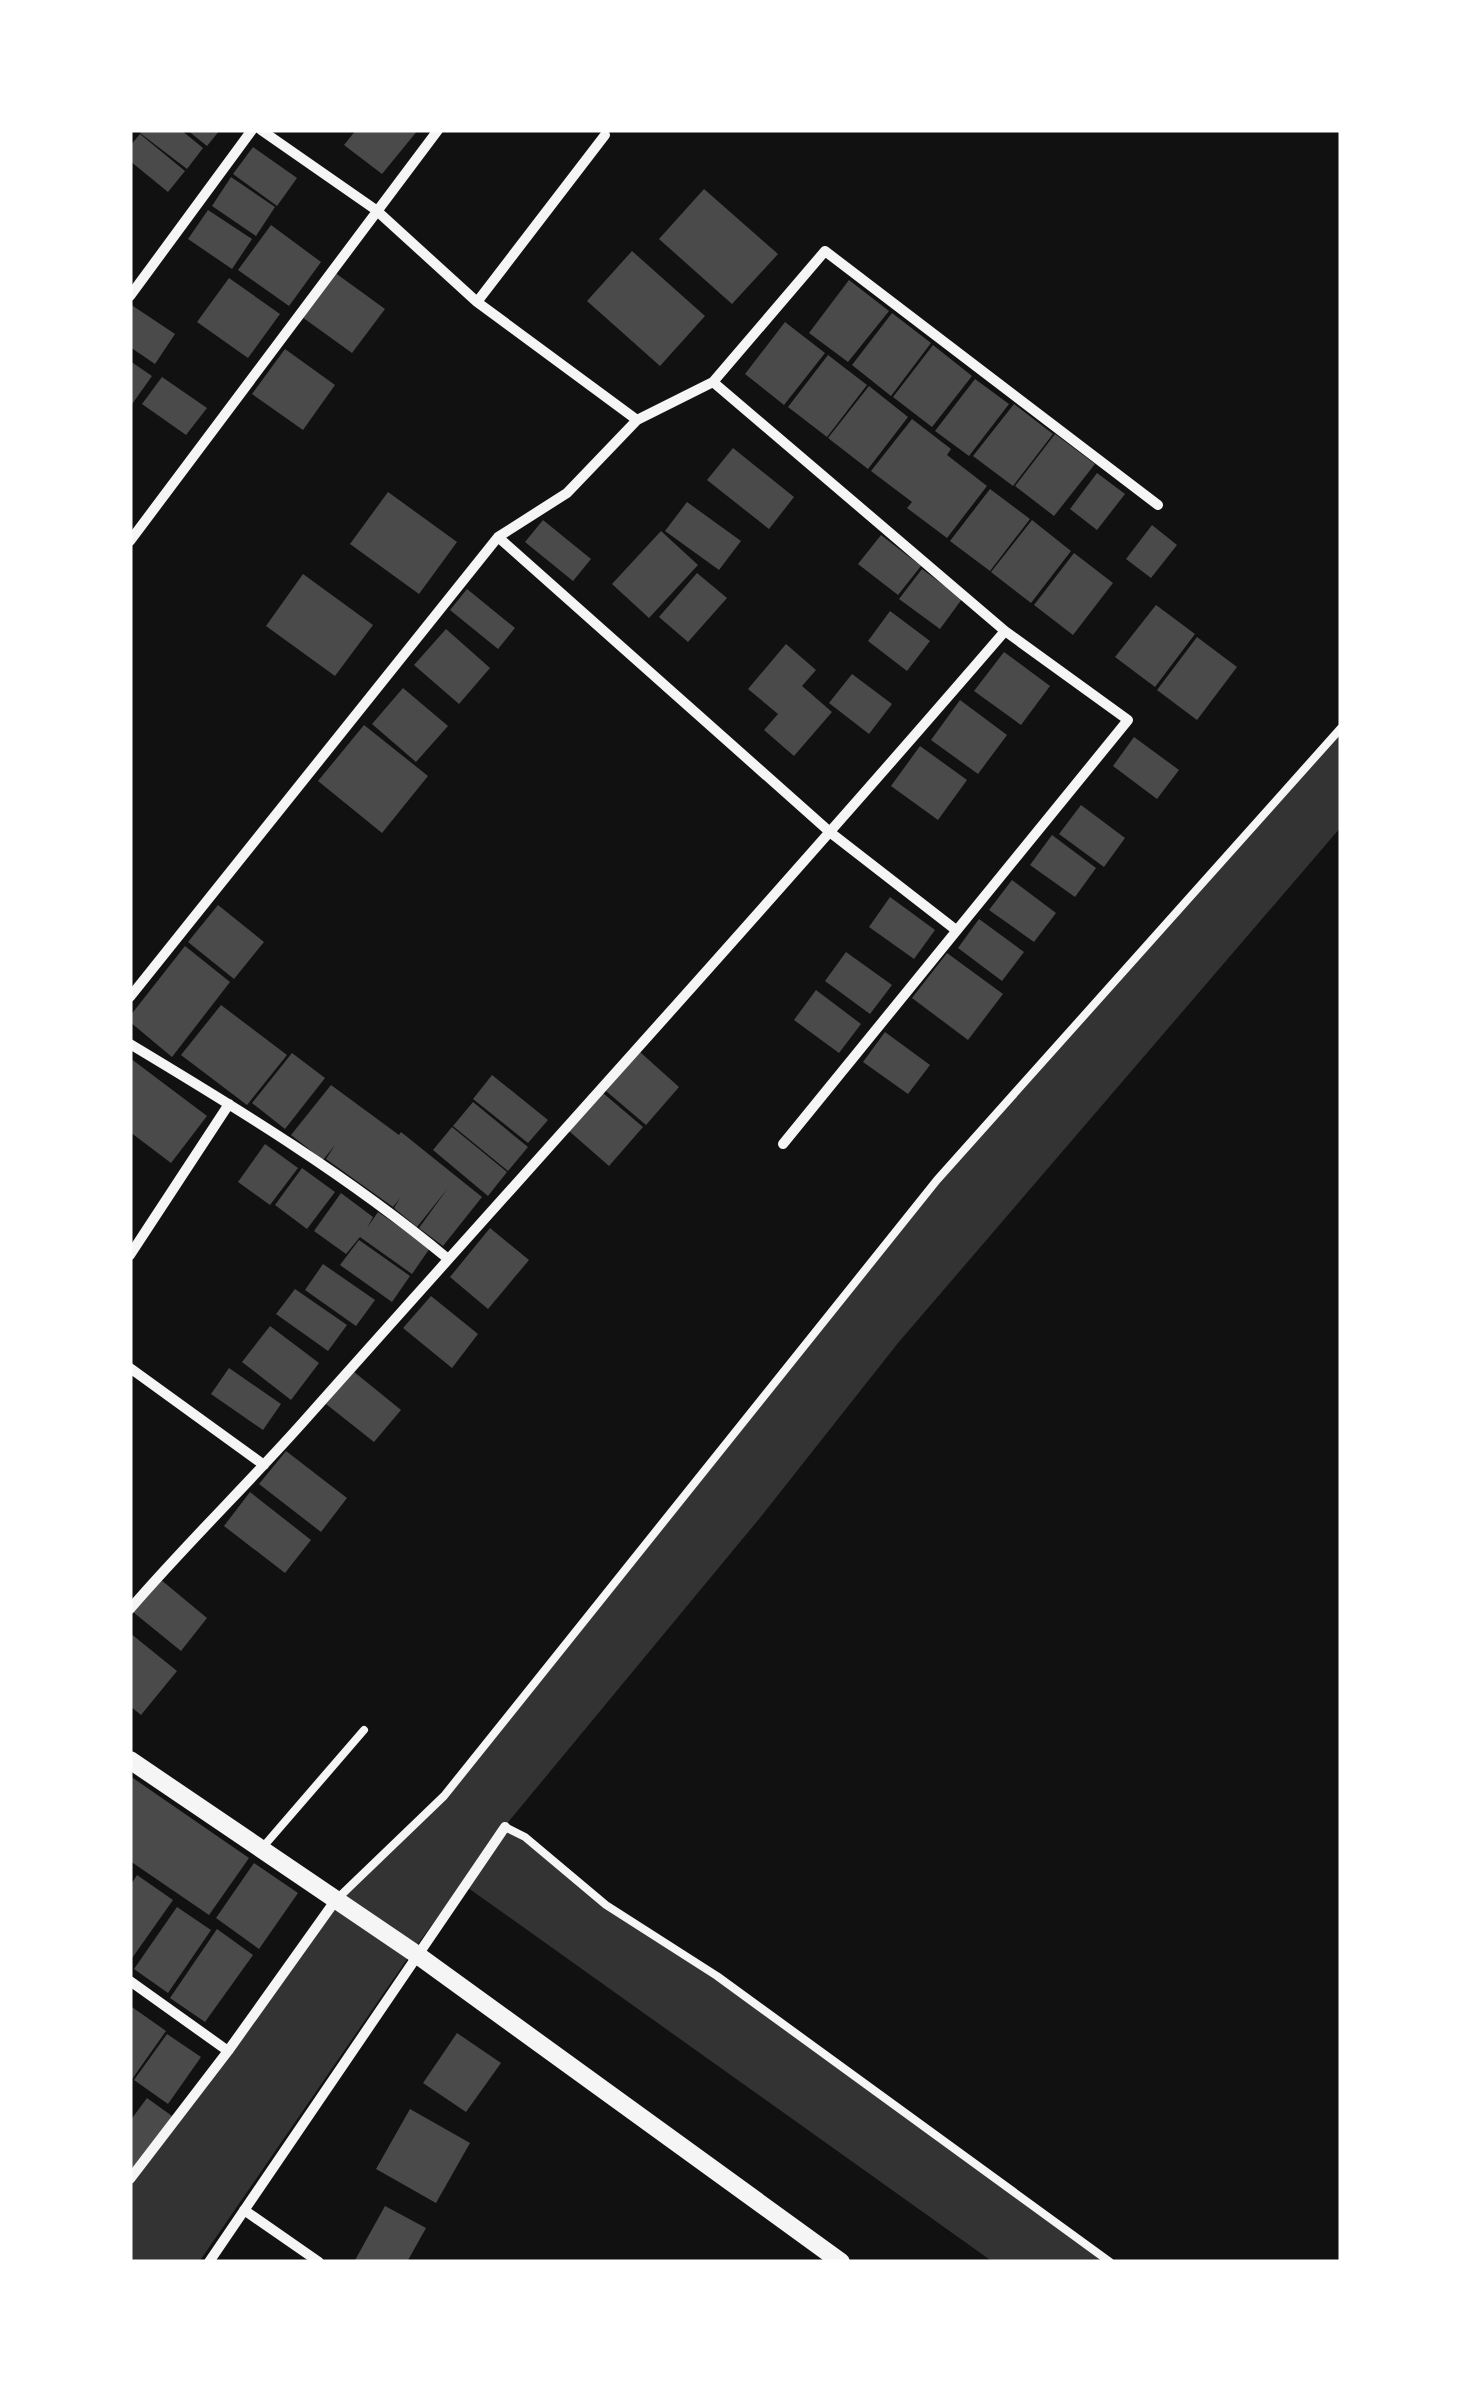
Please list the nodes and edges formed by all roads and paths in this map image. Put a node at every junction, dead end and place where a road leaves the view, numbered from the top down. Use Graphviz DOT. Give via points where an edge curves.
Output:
graph roads {
  1 [pos="252,130"];
  2 [pos="262,130"];
  3 [pos="438,130"];
  4 [pos="605,134"];
  5 [pos="376,210"];
  6 [pos="130,296"];
  7 [pos="477,302"];
  8 [pos="714,382"];
  9 [pos="637,420"];
  10 [pos="1158,505"];
  11 [pos="498,538"];
  12 [pos="130,541"];
  13 [pos="1005,631"];
  14 [pos="1341,728"];
  15 [pos="831,833"];
  16 [pos="956,930"];
  17 [pos="130,997"];
  18 [pos="130,1044"];
  19 [pos="229,1104"];
  20 [pos="784,1144"];
  21 [pos="130,1255"];
  22 [pos="447,1258"];
  23 [pos="130,1368"];
  24 [pos="264,1465"];
  25 [pos="130,1609"];
  26 [pos="364,1730"];
  27 [pos="130,1760"];
  28 [pos="504,1826"];
  29 [pos="260,1850"];
  30 [pos="335,1901"];
  31 [pos="414,1953"];
  32 [pos="130,1981"];
  33 [pos="228,2051"];
  34 [pos="130,2179"];
  35 [pos="244,2210"];
  36 [pos="209,2262"];
  37 [pos="319,2262"];
  38 [pos="841,2262"];
  39 [pos="1110,2262"];
  1 -- 6 [label="street"];
  2 -- 5 [label="street"];
  3 -- 5 [label="street"];
  4 -- 7 [label="street"];
  5 -- 7 [label="street"];
  5 -- 12 [label="street"];
  7 -- 9 [label="street"];
  8 -- 9 [label="street"];
  8 -- 10 [label="street" via="825,252"];
  8 -- 13 [label="street"];
  9 -- 11 [label="street" via="566,493"];
  11 -- 15 [label="street"];
  11 -- 17 [label="street"];
  13 -- 15 [label="street"];
  13 -- 16 [label="street" via="1128,720"];
  14 -- 30 [label="lane" via="936,1180 444,1796"];
  15 -- 16 [label="street"];
  15 -- 22 [label="street"];
  16 -- 20 [label="street"];
  18 -- 19 [label="street"];
  19 -- 21 [label="street"];
  19 -- 22 [label="street" via="374,1200"];
  22 -- 24 [label="street"];
  23 -- 24 [label="street"];
  24 -- 25 [label="street"];
  26 -- 29 [label="lane"];
  27 -- 29 [label="street"];
  28 -- 31 [label="street"];
  28 -- 39 [label="lane"];
  29 -- 30 [label="street"];
  30 -- 31 [label="street"];
  30 -- 33 [label="street"];
  31 -- 35 [label="street"];
  31 -- 38 [label="street"];
  32 -- 33 [label="street"];
  33 -- 34 [label="street"];
  35 -- 36 [label="street"];
  35 -- 37 [label="street"];
}
